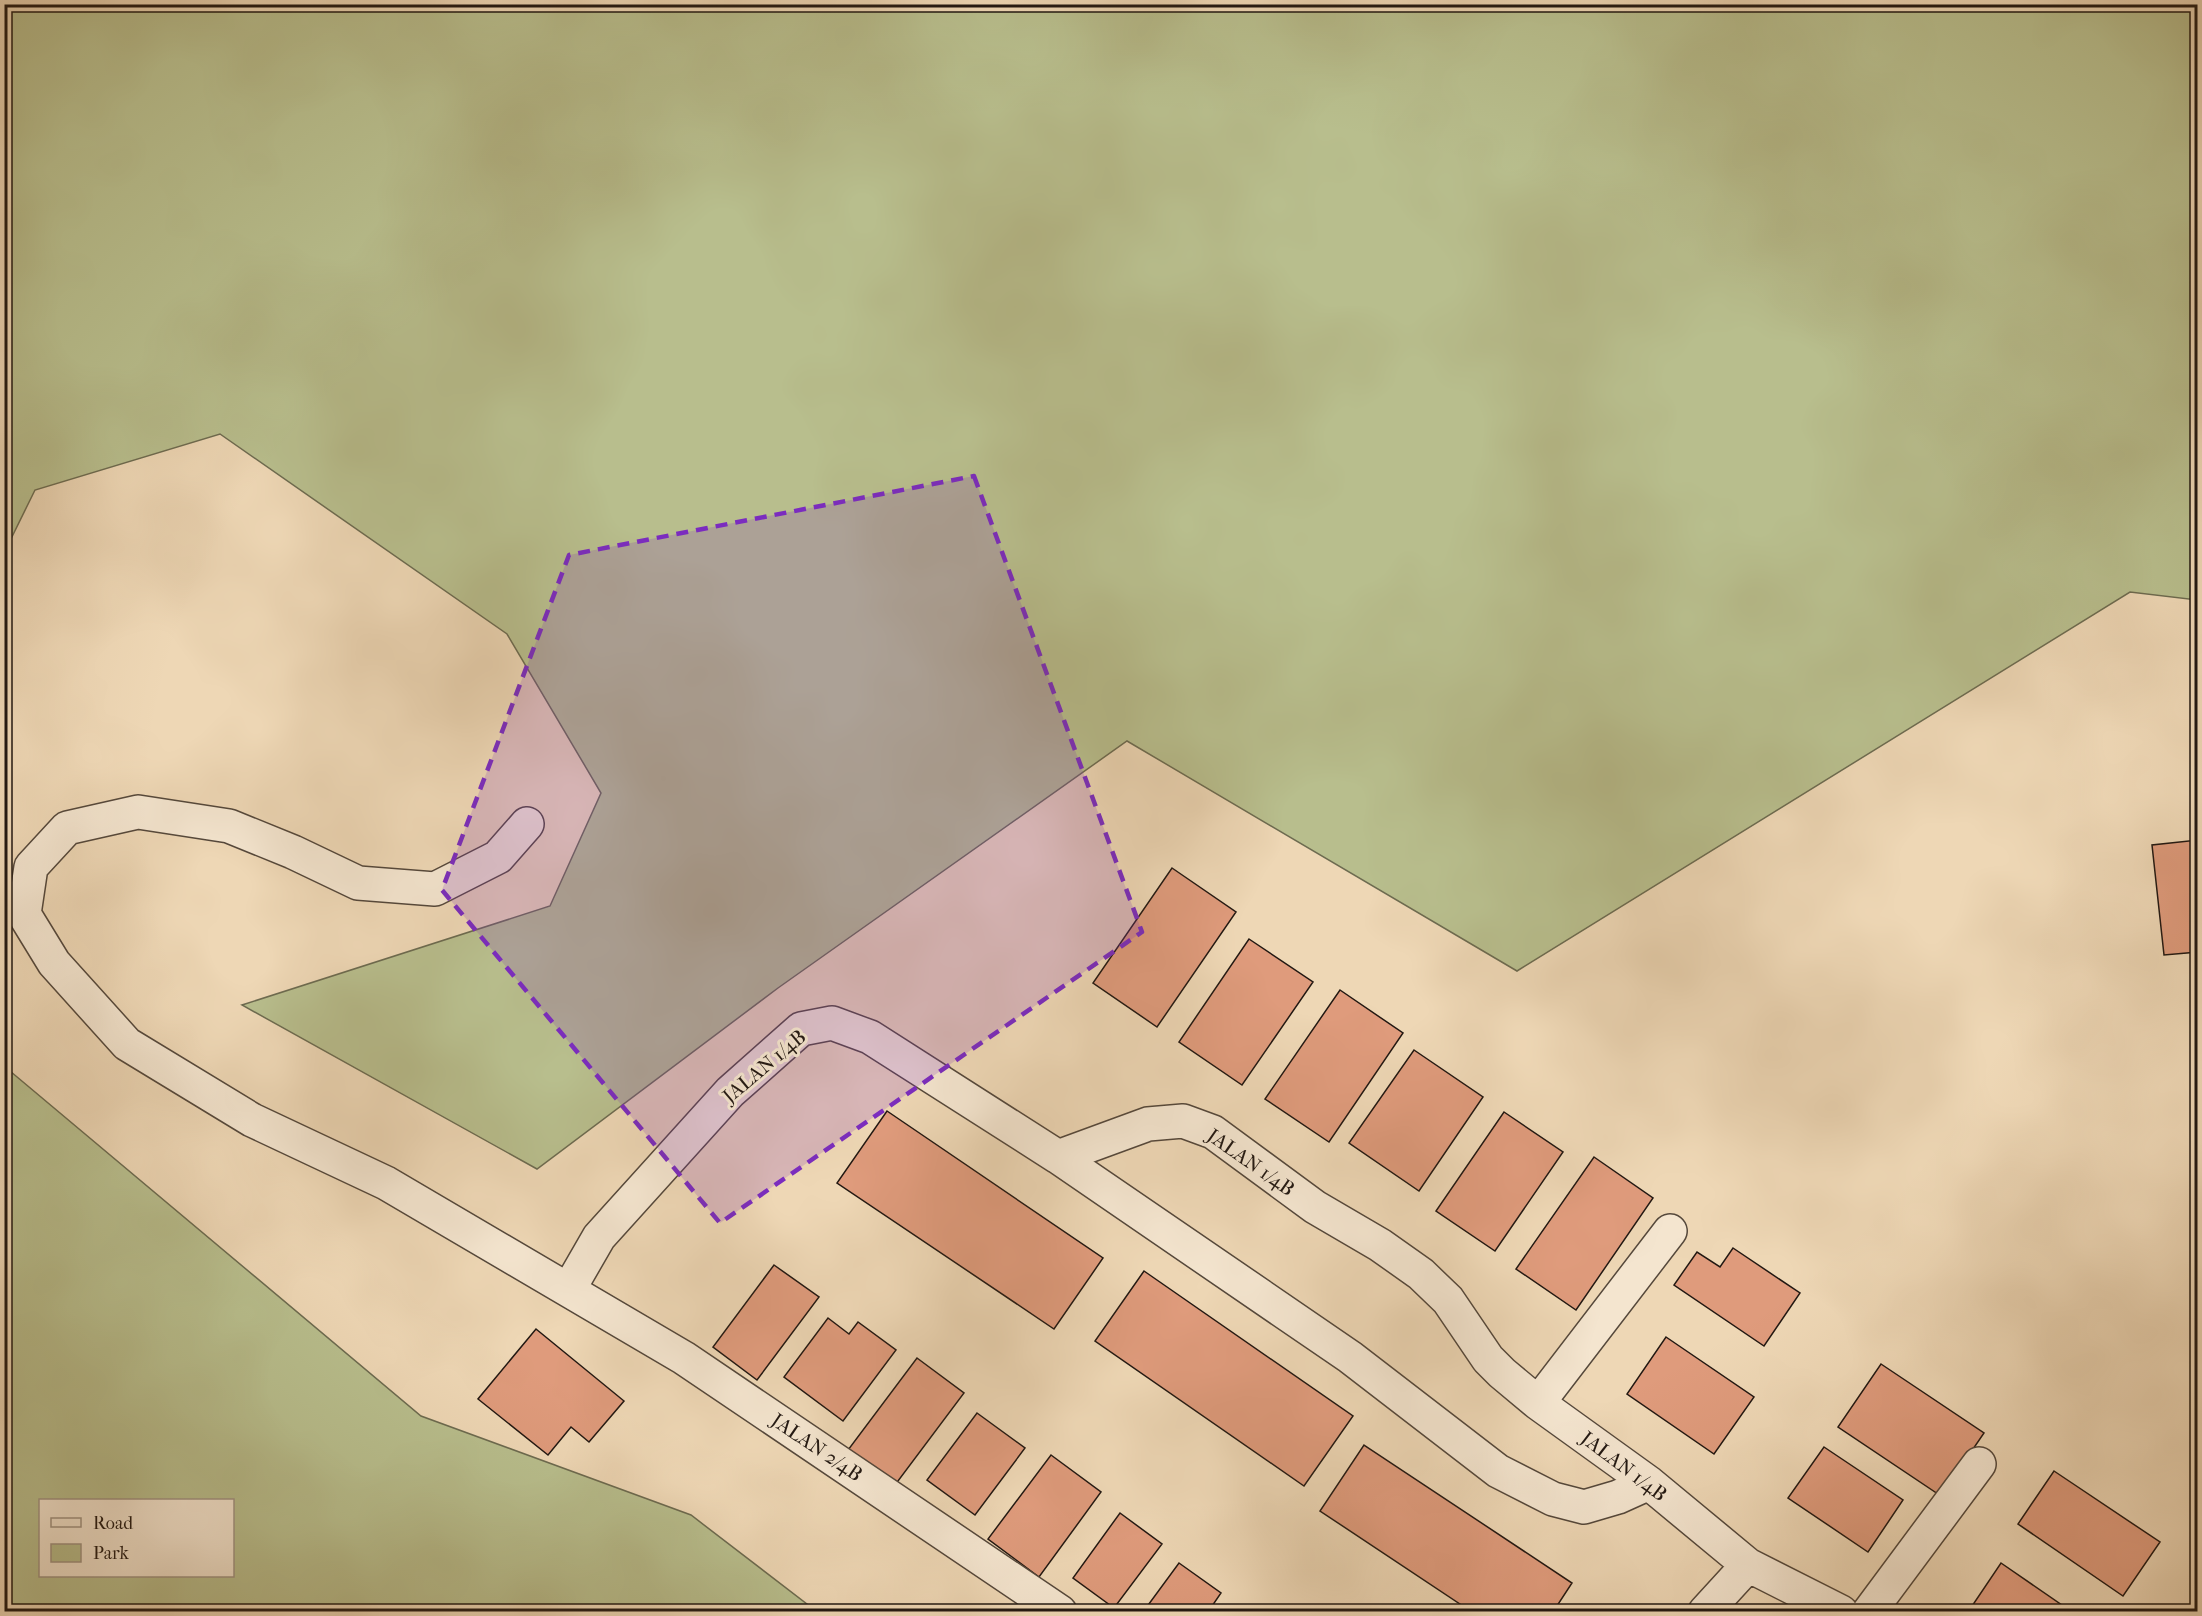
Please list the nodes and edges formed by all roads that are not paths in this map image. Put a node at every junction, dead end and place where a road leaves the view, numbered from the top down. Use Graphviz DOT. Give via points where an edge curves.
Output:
graph roads {
  1 [pos="527,824"];
  2 [pos="1058,1157"];
  3 [pos="1670,1231"];
  4 [pos="569,1289"];
  5 [pos="1538,1403"];
  6 [pos="1979,1464"];
  7 [pos="1649,1483"];
  8 [pos="1748,1565"];
  9 [pos="1060,1611"];
  10 [pos="1705,1611"];
  11 [pos="1841,1611"];
  12 [pos="1869,1611"];
  1 -- 4 [label="street, JALAN 2/4B" via="498,858 435,889 358,883 229,826 138,812 67,828 31,867 24,914 54,963 127,1044 252,1120 386,1183"];
  2 -- 4 [label="street, JALAN 1/4B" via="870,1037 832,1023 801,1029 730,1092 599,1238"];
  2 -- 5 [label="street, JALAN 1/4B" via="1148,1124 1183,1121 1213,1132 1315,1207 1421,1274 1448,1300 1488,1359"];
  2 -- 7 [label="street" via="1350,1357 1498,1471 1553,1499 1584,1507"];
  3 -- 5 [label="street"];
  4 -- 9 [label="street, JALAN 2/4B" via="684,1358"];
  5 -- 7 [label="street, JALAN 1/4B"];
  6 -- 12 [label="street"];
  7 -- 8 [label="street, JALAN 1/4B"];
  8 -- 10 [label="street"];
  8 -- 11 [label="street, JALAN 1/4B"];
}
